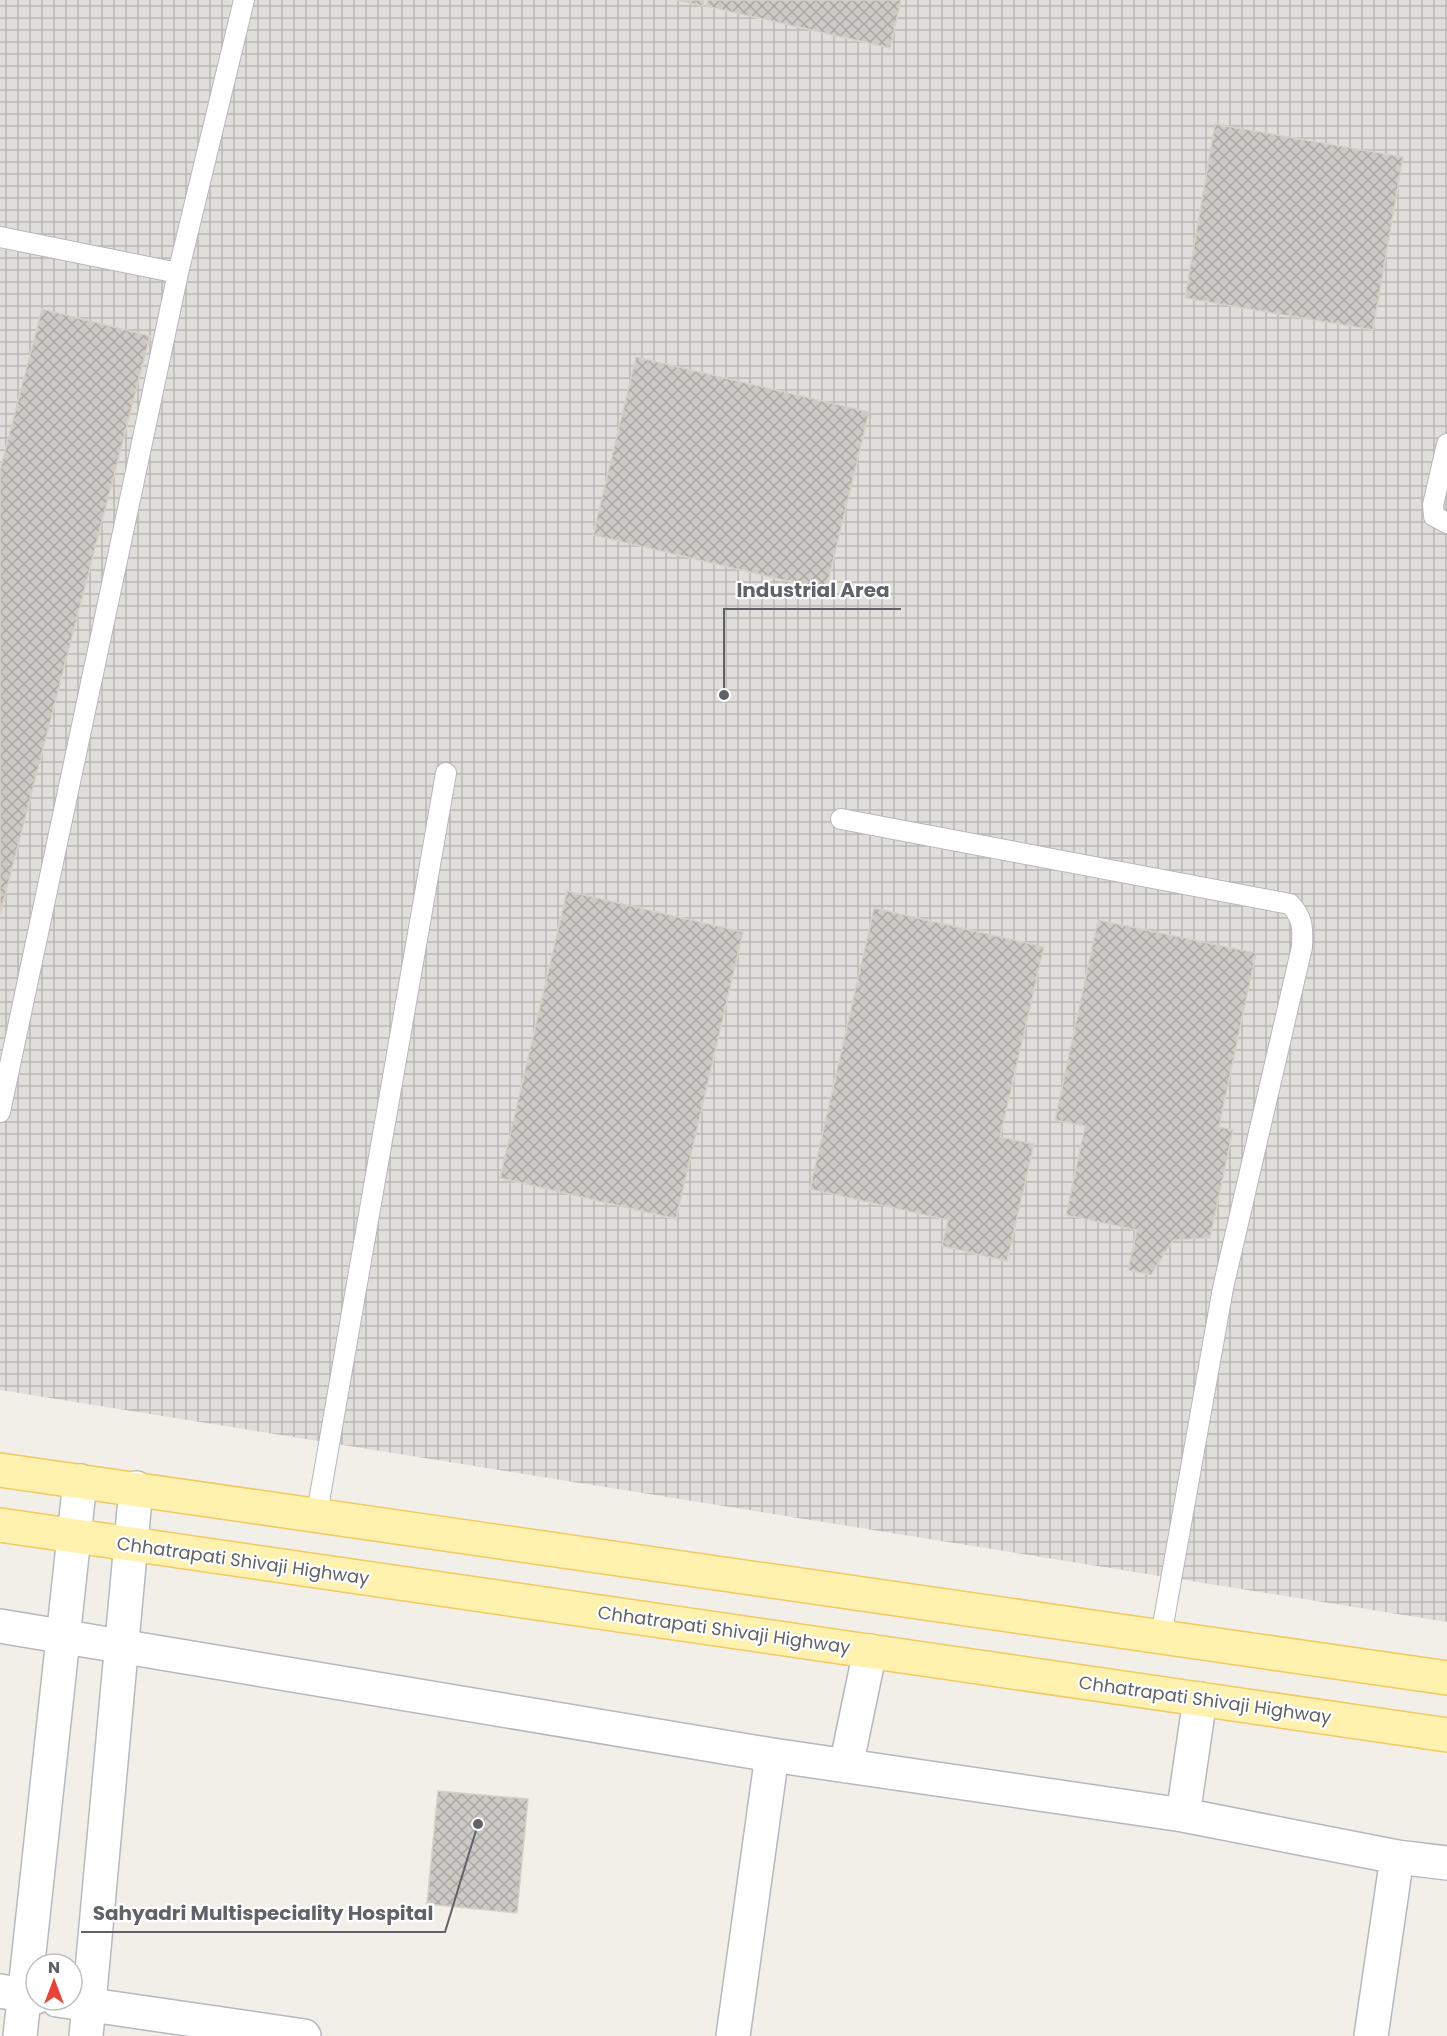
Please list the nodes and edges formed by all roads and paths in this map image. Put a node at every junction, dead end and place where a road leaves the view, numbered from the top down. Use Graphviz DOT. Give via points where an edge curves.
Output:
graph roads {
  1 [pos="244,0"];
  2 [pos="0,237"];
  3 [pos="178,273"];
  4 [pos="1447,444"];
  5 [pos="1447,523"];
  6 [pos="446,773"];
  7 [pos="841,819"];
  8 [pos="0,1112"];
  9 [pos="0,1470"];
  10 [pos="80,1481"];
  11 [pos="136,1488"];
  12 [pos="317,1514"];
  13 [pos="0,1526"];
  14 [pos="74,1536"];
  15 [pos="131,1545"];
  16 [pos="0,1626"];
  17 [pos="65,1635"];
  18 [pos="1161,1636"];
  19 [pos="124,1644"];
  20 [pos="870,1651"];
  21 [pos="1447,1678"];
  22 [pos="1200,1699"];
  23 [pos="1447,1735"];
  24 [pos="772,1755"];
  25 [pos="846,1766"];
  26 [pos="1183,1815"];
  27 [pos="1397,1857"];
  28 [pos="1447,1863"];
  29 [pos="20,1994"];
  30 [pos="88,2020"];
  31 [pos="20,2036"];
  32 [pos="304,2036"];
  33 [pos="733,2036"];
  34 [pos="1371,2036"];
  1 -- 3 [label="lane"];
  2 -- 3 [label="lane"];
  3 -- 8 [label="lane"];
  4 -- 5 [label="lane" via="1433,506 1434,516"];
  6 -- 12 [label="lane"];
  7 -- 18 [label="lane" via="1290,904 1300,915 1302,947 1223,1288"];
  9 -- 10 [label="main road"];
  10 -- 11 [label="main road"];
  10 -- 14 [label="street"];
  11 -- 12 [label="main road"];
  11 -- 15 [label="street"];
  12 -- 18 [label="main road"];
  13 -- 14 [label="main road, Chhatrapati Shivaji Highway"];
  14 -- 15 [label="main road, Chhatrapati Shivaji Highway"];
  14 -- 17 [label="street"];
  15 -- 19 [label="street"];
  15 -- 20 [label="main road, Chhatrapati Shivaji Highway"];
  16 -- 17 [label="street"];
  17 -- 19 [label="street"];
  17 -- 29 [label="street"];
  18 -- 21 [label="main road"];
  19 -- 24 [label="street"];
  19 -- 30 [label="street"];
  20 -- 22 [label="main road, Chhatrapati Shivaji Highway"];
  20 -- 25 [label="street"];
  22 -- 23 [label="main road, Chhatrapati Shivaji Highway"];
  22 -- 26 [label="street"];
  24 -- 25 [label="street"];
  24 -- 33 [label="street"];
  25 -- 26 [label="street"];
  26 -- 27 [label="street"];
  27 -- 28 [label="street"];
  27 -- 34 [label="street"];
  29 -- 31 [label="street"];
  30 -- 32 [label="street"];
}
